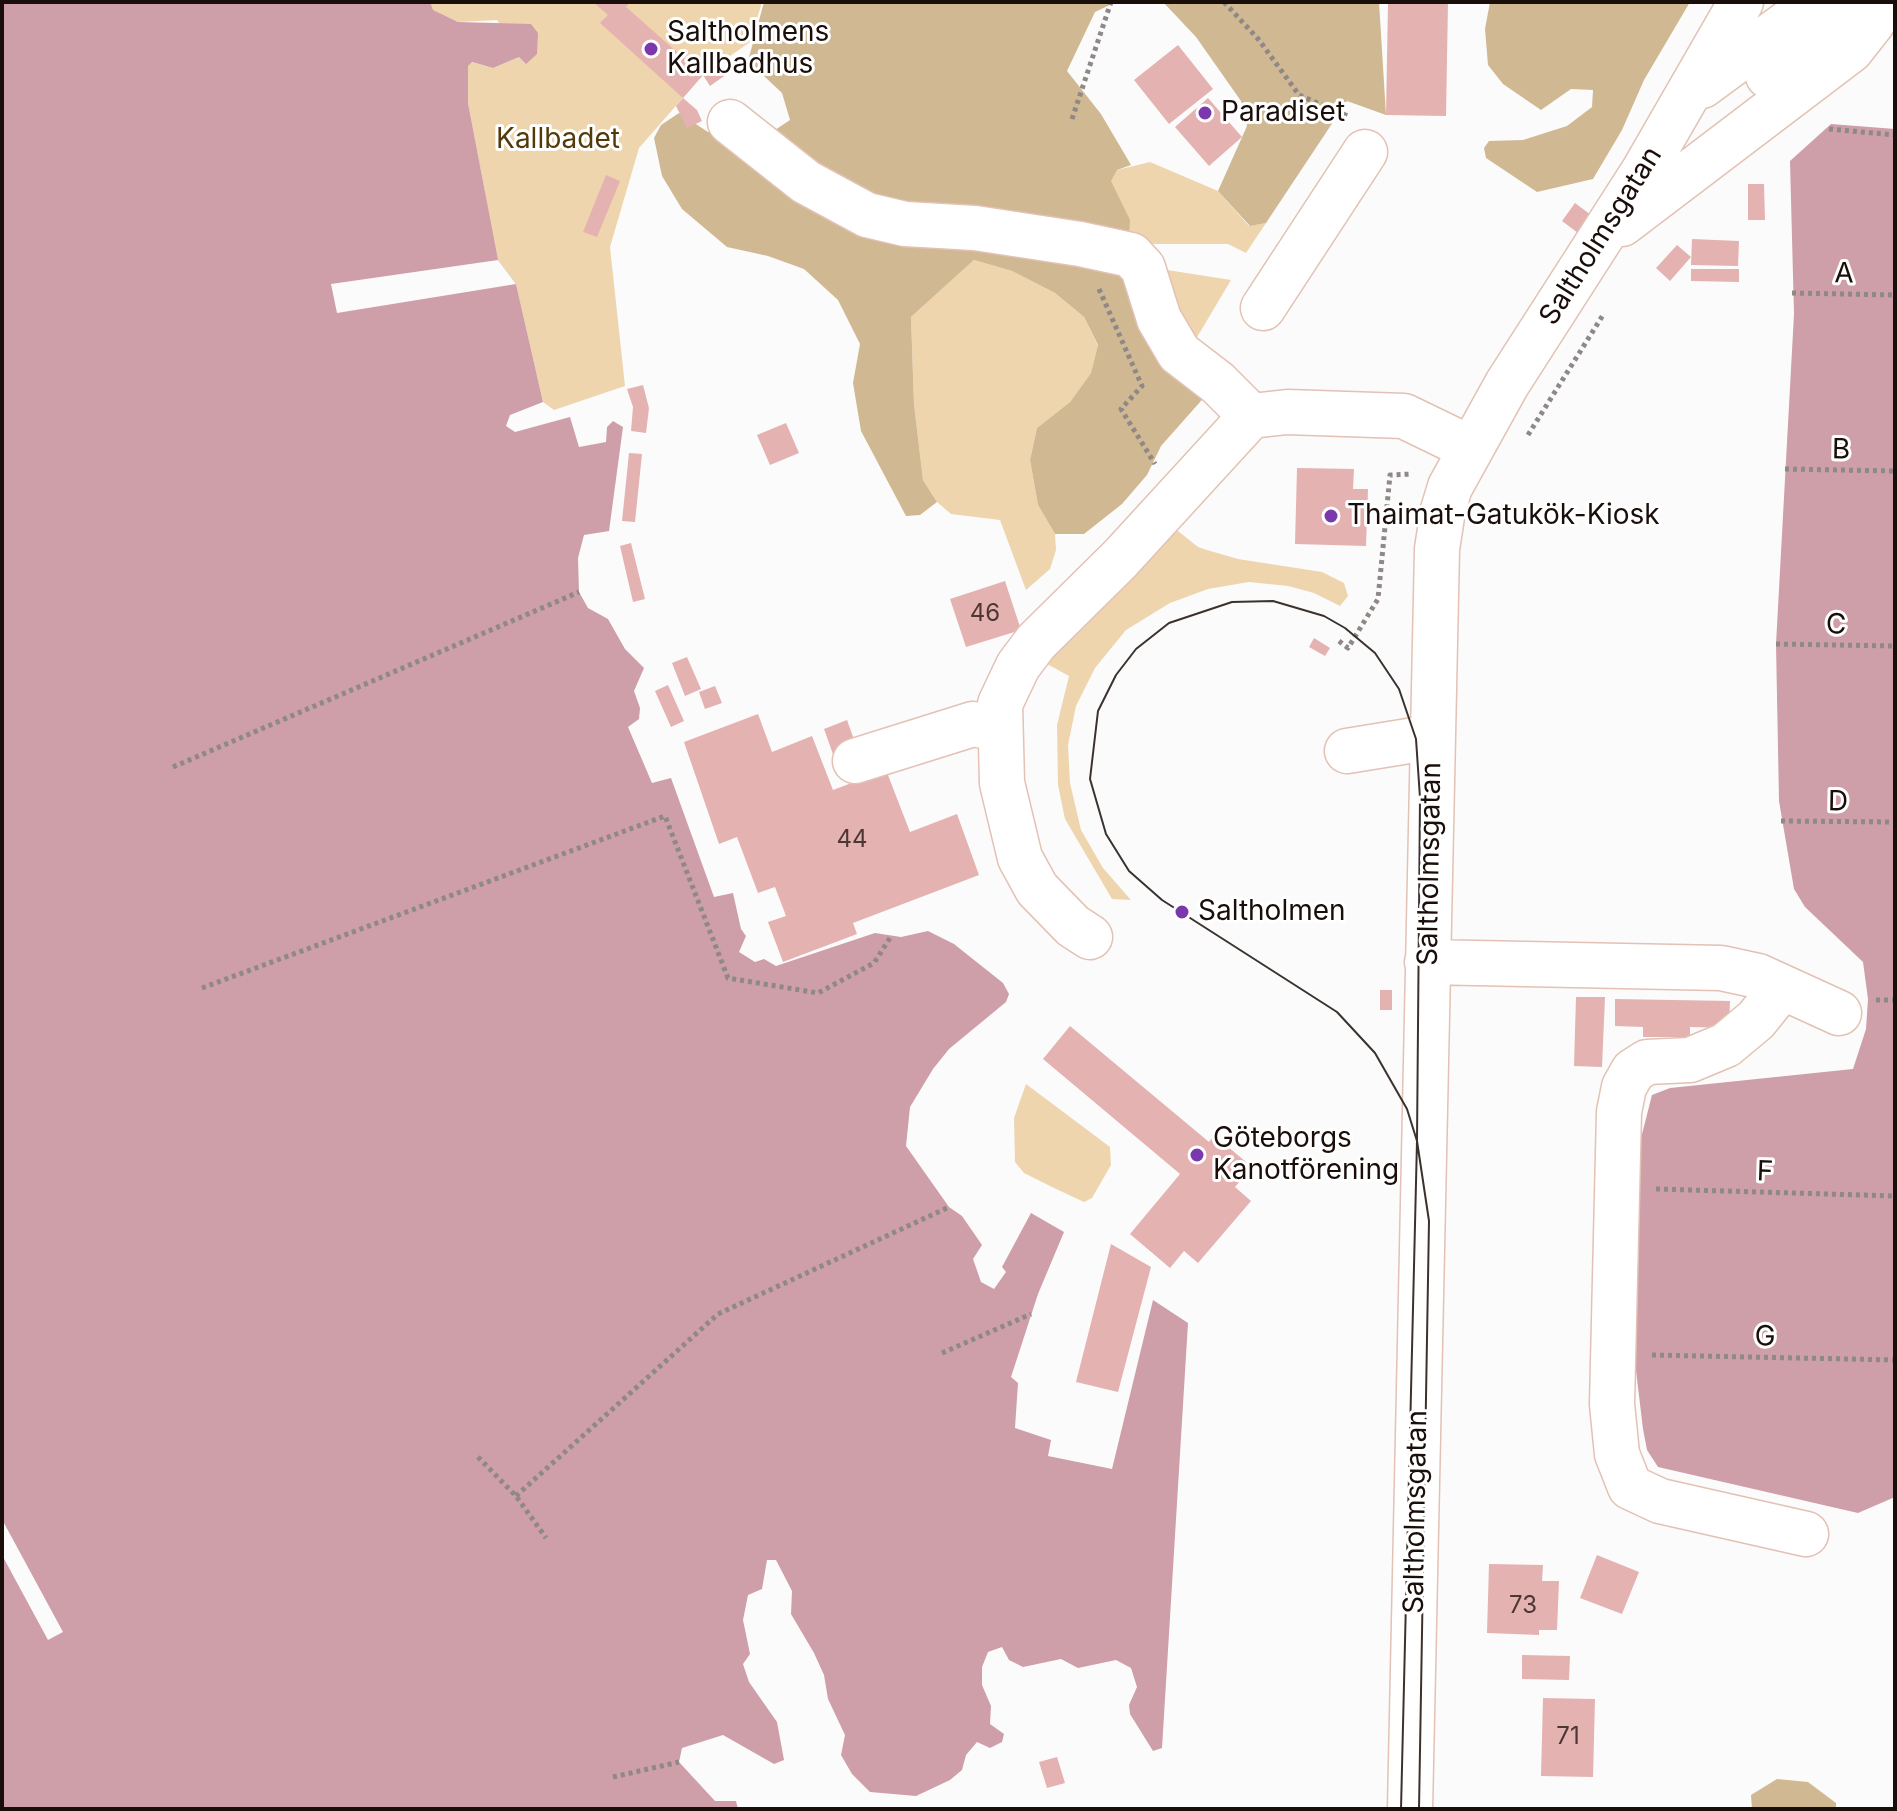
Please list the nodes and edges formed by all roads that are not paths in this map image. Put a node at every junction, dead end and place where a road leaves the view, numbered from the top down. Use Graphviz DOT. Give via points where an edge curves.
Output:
graph roads {
  1 [pos="1741,2"];
  2 [pos="1816,2"];
  3 [pos="1860,2"];
  4 [pos="1876,2"];
  5 [pos="1690,94"];
  6 [pos="730,122"];
  7 [pos="1365,152"];
  8 [pos="1643,172"];
  9 [pos="1595,245"];
  10 [pos="1263,308"];
  11 [pos="1251,416"];
  12 [pos="1470,448"];
  13 [pos="1000,729"];
  14 [pos="1433,737"];
  15 [pos="1347,751"];
  16 [pos="855,761"];
  17 [pos="1090,937"];
  18 [pos="1427,962"];
  19 [pos="1781,989"];
  20 [pos="1854,1006"];
  21 [pos="1806,1534"];
  22 [pos="1410,1809"];
  1 -- 5 [label="street, Saltholmsgatan"];
  2 -- 5 [label="street"];
  3 -- 8 [label="street"];
  4 -- 9 [label="street" via="1873,22 1851,50"];
  5 -- 8 [label="street, Saltholmsgatan"];
  6 -- 11 [label="street" via="806,182 867,215 1121,252 1138,262 1171,342"];
  7 -- 10 [label="street"];
  8 -- 9 [label="street, Saltholmsgatan"];
  9 -- 12 [label="street, Saltholmsgatan"];
  11 -- 12 [label="street" via="1404,416"];
  11 -- 13 [label="street" via="1027,654 1000,704"];
  12 -- 14 [label="street, Saltholmsgatan" via="1450,487 1437,549"];
  13 -- 16 [label="street" via="973,724"];
  13 -- 17 [label="street" via="1002,783 1020,858 1037,889"];
  14 -- 15 [label="street"];
  14 -- 18 [label="street, Saltholmsgatan"];
  18 -- 19 [label="street" via="1721,968 1758,976"];
  18 -- 22 [label="street, Saltholmsgatan"];
  19 -- 20 [label="street"];
  19 -- 21 [label="street" via="1726,1045 1690,1060 1647,1062 1633,1071 1624,1087 1619,1112 1612,1404 1617,1454 1630,1487 1660,1501"];
}
